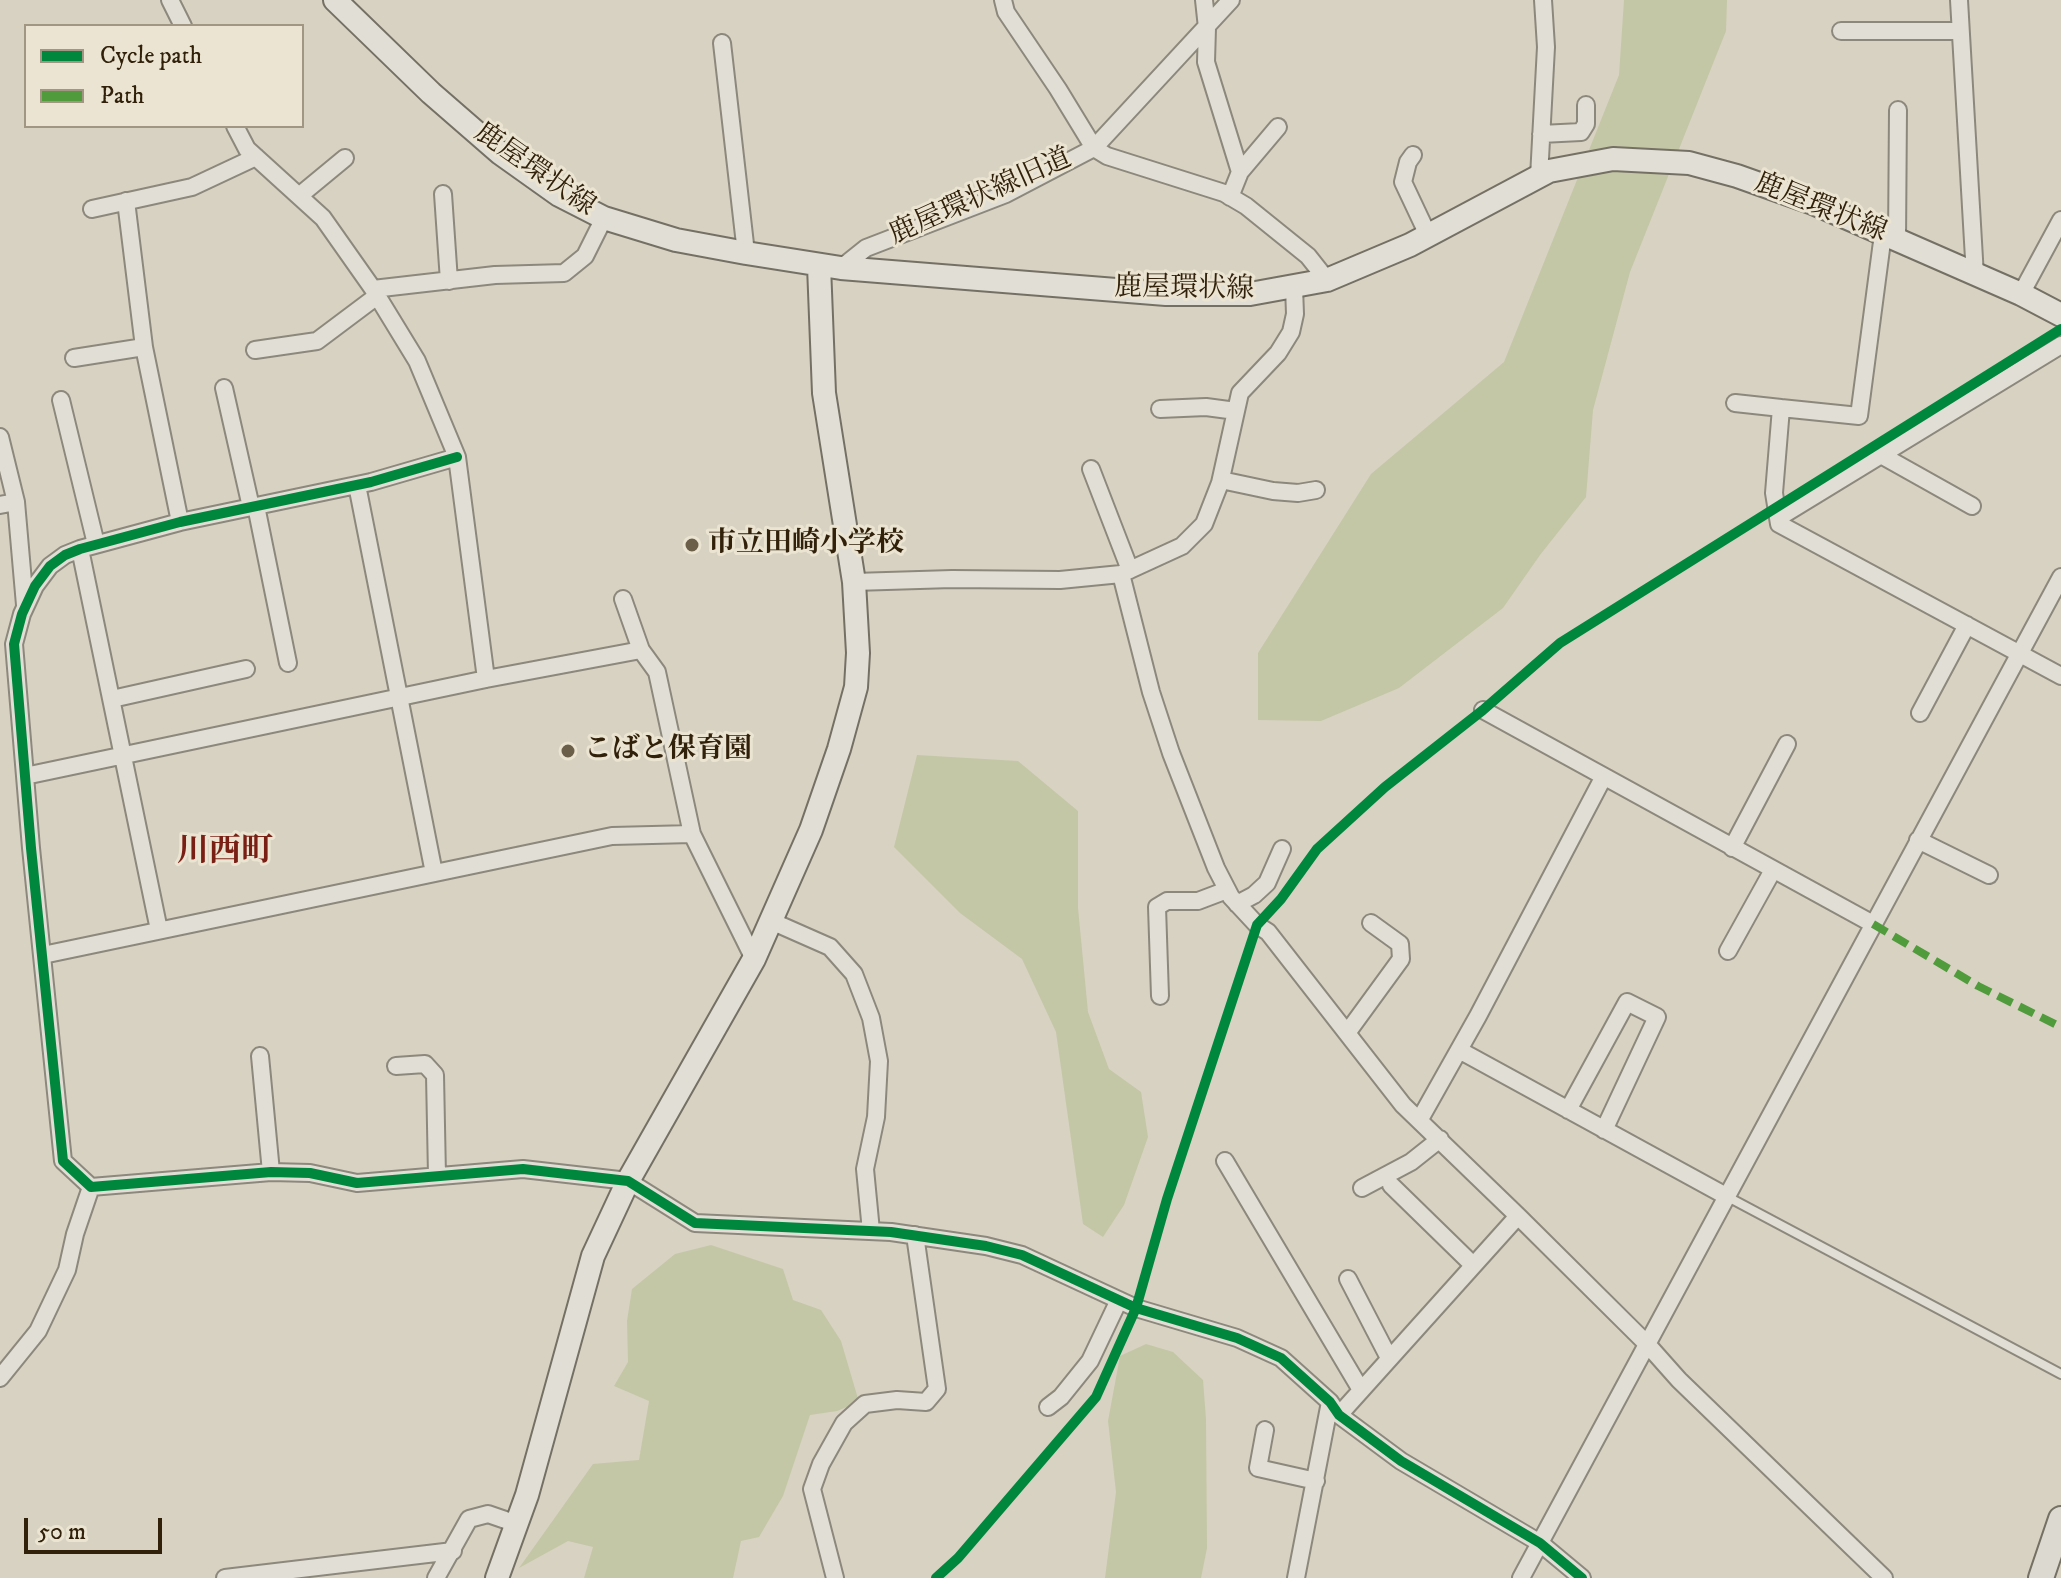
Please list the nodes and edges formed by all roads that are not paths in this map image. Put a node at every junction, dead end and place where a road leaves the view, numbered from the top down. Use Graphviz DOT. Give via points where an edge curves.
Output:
graph roads {
  1 [pos="170,0"];
  2 [pos="335,0"];
  3 [pos="1003,0"];
  4 [pos="1204,0"];
  5 [pos="1231,0"];
  6 [pos="1543,0"];
  7 [pos="1959,0"];
  8 [pos="182,24"];
  9 [pos="1207,28"];
  10 [pos="1841,31"];
  11 [pos="1960,31"];
  12 [pos="722,43"];
  13 [pos="1586,105"];
  14 [pos="1898,110"];
  15 [pos="1278,127"];
  16 [pos="236,128"];
  17 [pos="1541,134"];
  18 [pos="1094,148"];
  19 [pos="1413,155"];
  20 [pos="256,157"];
  21 [pos="345,158"];
  22 [pos="1240,172"];
  23 [pos="1539,177"];
  24 [pos="443,194"];
  25 [pos="299,196"];
  26 [pos="1230,197"];
  27 [pos="126,201"];
  28 [pos="92,209"];
  29 [pos="604,218"];
  30 [pos="2061,220"];
  31 [pos="1428,235"];
  32 [pos="1890,238"];
  33 [pos="746,253"];
  34 [pos="830,267"];
  35 [pos="1975,276"];
  36 [pos="1327,280"];
  37 [pos="449,281"];
  38 [pos="1294,287"];
  39 [pos="375,293"];
  40 [pos="2021,294"];
  41 [pos="2061,315"];
  42 [pos="2061,345"];
  43 [pos="144,347"];
  44 [pos="255,350"];
  45 [pos="74,358"];
  46 [pos="221,397"];
  47 [pos="61,400"];
  48 [pos="1735,403"];
  49 [pos="1781,408"];
  50 [pos="1160,409"];
  51 [pos="1236,411"];
  52 [pos="0,437"];
  53 [pos="1881,455"];
  54 [pos="457,457"];
  55 [pos="1091,469"];
  56 [pos="1221,480"];
  57 [pos="357,485"];
  58 [pos="1316,490"];
  59 [pos="8,504"];
  60 [pos="1972,506"];
  61 [pos="254,507"];
  62 [pos="1777,512"];
  63 [pos="180,522"];
  64 [pos="88,546"];
  65 [pos="1126,572"];
  66 [pos="2061,577"];
  67 [pos="854,582"];
  68 [pos="623,599"];
  69 [pos="25,607"];
  70 [pos="1967,625"];
  71 [pos="7,645"];
  72 [pos="641,650"];
  73 [pos="2020,653"];
  74 [pos="288,663"];
  75 [pos="246,669"];
  76 [pos="2061,676"];
  77 [pos="486,679"];
  78 [pos="399,697"];
  79 [pos="112,699"];
  80 [pos="1483,710"];
  81 [pos="1920,713"];
  82 [pos="1787,744"];
  83 [pos="124,755"];
  84 [pos="25,776"];
  85 [pos="1603,778"];
  86 [pos="692,834"];
  87 [pos="1918,840"];
  88 [pos="1732,848"];
  89 [pos="1282,849"];
  90 [pos="1773,870"];
  91 [pos="434,873"];
  92 [pos="1989,875"];
  93 [pos="1232,897"];
  94 [pos="771,921"];
  95 [pos="1371,923"];
  96 [pos="1873,924"];
  97 [pos="159,930"];
  98 [pos="1728,951"];
  99 [pos="43,955"];
  100 [pos="754,959"];
  101 [pos="1160,996"];
  102 [pos="1347,1033"];
  103 [pos="1459,1050"];
  104 [pos="260,1056"];
  105 [pos="396,1066"];
  106 [pos="1568,1110"];
  107 [pos="1420,1119"];
  108 [pos="1604,1130"];
  109 [pos="1440,1139"];
  110 [pos="1225,1161"];
  111 [pos="271,1172"];
  112 [pos="437,1176"];
  113 [pos="628,1181"];
  114 [pos="1391,1185"];
  115 [pos="91,1187"];
  116 [pos="1362,1188"];
  117 [pos="1726,1196"];
  118 [pos="1518,1216"];
  119 [pos="871,1231"];
  120 [pos="915,1235"];
  121 [pos="1473,1265"];
  122 [pos="1348,1279"];
  123 [pos="1119,1300"];
  124 [pos="1647,1344"];
  125 [pos="1389,1358"];
  126 [pos="2061,1374"];
  127 [pos="0,1378"];
  128 [pos="1361,1390"];
  129 [pos="1048,1407"];
  130 [pos="1334,1408"];
  131 [pos="1265,1430"];
  132 [pos="1316,1481"];
  133 [pos="2061,1519"];
  134 [pos="517,1524"];
  135 [pos="1540,1543"];
  136 [pos="453,1551"];
  137 [pos="271,1575"];
  138 [pos="225,1578"];
  139 [pos="436,1578"];
  140 [pos="497,1578"];
  141 [pos="835,1578"];
  142 [pos="1296,1578"];
  143 [pos="1521,1578"];
  144 [pos="1582,1578"];
  145 [pos="1884,1578"];
  146 [pos="2041,1578"];
  1 -- 8 [label="street"];
  2 -- 29 [label="main road, 鹿屋環状線" via="500,153 559,195"];
  3 -- 18 [label="street"];
  4 -- 9 [label="street"];
  5 -- 9 [label="street"];
  6 -- 17 [label="street"];
  7 -- 11 [label="street"];
  9 -- 18 [label="street"];
  9 -- 22 [label="street" via="1206,62"];
  10 -- 11 [label="street"];
  11 -- 35 [label="street"];
  12 -- 33 [label="street"];
  13 -- 17 [label="street" via="1581,132"];
  14 -- 32 [label="street"];
  15 -- 22 [label="street"];
  16 -- 20 [label="street"];
  17 -- 23 [label="street"];
  18 -- 26 [label="street, 鹿屋環状線旧道"];
  18 -- 34 [label="street, 鹿屋環状線旧道" via="1006,194"];
  19 -- 31 [label="street" via="1403,182"];
  20 -- 25 [label="street"];
  20 -- 27 [label="street" via="192,187"];
  21 -- 25 [label="street"];
  22 -- 26 [label="street"];
  23 -- 31 [label="main road, 鹿屋環状線"];
  23 -- 32 [label="main road, 鹿屋環状線" via="1613,159 1689,163 1813,203"];
  24 -- 37 [label="street"];
  25 -- 39 [label="street" via="323,218"];
  26 -- 36 [label="street, 鹿屋環状線旧道" via="1308,256"];
  27 -- 28 [label="street"];
  27 -- 43 [label="street"];
  29 -- 33 [label="main road, 鹿屋環状線" via="676,240"];
  29 -- 37 [label="street" via="585,256 564,273"];
  30 -- 40 [label="street"];
  31 -- 36 [label="main road, 鹿屋環状線"];
  32 -- 35 [label="main road, 鹿屋環状線"];
  32 -- 49 [label="street" via="1859,416"];
  33 -- 34 [label="main road, 鹿屋環状線"];
  34 -- 38 [label="main road, 鹿屋環状線" via="1166,294 1250,294"];
  34 -- 67 [label="main road" via="824,393"];
  35 -- 40 [label="main road, 鹿屋環状線"];
  36 -- 38 [label="main road, 鹿屋環状線"];
  37 -- 39 [label="street"];
  38 -- 51 [label="street" via="1291,332 1240,393"];
  39 -- 44 [label="street" via="317,341"];
  39 -- 54 [label="street" via="417,361"];
  40 -- 41 [label="main road, 鹿屋環状線"];
  42 -- 53 [label="street"];
  43 -- 45 [label="street"];
  43 -- 63 [label="street"];
  46 -- 61 [label="street"];
  47 -- 64 [label="street"];
  48 -- 49 [label="street"];
  49 -- 62 [label="street"];
  50 -- 51 [label="street"];
  51 -- 56 [label="street"];
  52 -- 59 [label="street"];
  53 -- 60 [label="street"];
  53 -- 62 [label="street"];
  54 -- 57 [label="street"];
  54 -- 77 [label="street"];
  55 -- 65 [label="street"];
  56 -- 58 [label="street" via="1273,491"];
  56 -- 65 [label="street" via="1204,524 1182,546"];
  57 -- 61 [label="street"];
  57 -- 78 [label="street"];
  59 -- 69 [label="street"];
  61 -- 63 [label="street"];
  61 -- 74 [label="street"];
  62 -- 70 [label="street" via="1779,524"];
  63 -- 64 [label="street"];
  64 -- 69 [label="street" via="50,566"];
  64 -- 79 [label="street"];
  65 -- 67 [label="street" via="1060,580"];
  65 -- 93 [label="street" via="1151,692 1216,868"];
  66 -- 73 [label="street"];
  67 -- 94 [label="main road" via="856,687 811,830"];
  68 -- 72 [label="street"];
  69 -- 71 [label="street"];
  70 -- 73 [label="street"];
  70 -- 81 [label="street"];
  71 -- 84 [label="street"];
  72 -- 77 [label="street"];
  72 -- 86 [label="street" via="657,672"];
  73 -- 76 [label="street"];
  73 -- 87 [label="street"];
  75 -- 79 [label="street"];
  77 -- 78 [label="street"];
  78 -- 83 [label="street"];
  78 -- 91 [label="street"];
  79 -- 83 [label="street"];
  80 -- 85 [label="street"];
  82 -- 88 [label="street"];
  83 -- 84 [label="street"];
  83 -- 97 [label="street"];
  84 -- 99 [label="street"];
  85 -- 88 [label="street"];
  85 -- 103 [label="street"];
  86 -- 91 [label="street" via="612,836"];
  86 -- 100 [label="street"];
  87 -- 92 [label="street"];
  87 -- 96 [label="street"];
  88 -- 90 [label="street"];
  89 -- 93 [label="street" via="1267,883 1254,895"];
  90 -- 96 [label="street"];
  90 -- 98 [label="street"];
  91 -- 97 [label="street"];
  93 -- 101 [label="street" via="1167,901 1157,907"];
  93 -- 102 [label="street" via="1268,932"];
  94 -- 100 [label="main road"];
  94 -- 119 [label="street" via="830,947 854,974 871,1018 879,1061 876,1117 865,1169"];
  95 -- 102 [label="street" via="1400,944 1401,959"];
  96 -- 117 [label="street"];
  97 -- 99 [label="street"];
  99 -- 115 [label="street" via="63,1161"];
  100 -- 113 [label="main road"];
  102 -- 107 [label="street"];
  103 -- 106 [label="street"];
  103 -- 107 [label="street"];
  104 -- 111 [label="street"];
  105 -- 112 [label="street" via="425,1064 435,1075"];
  106 -- 108 [label="street"];
  106 -- 108 [label="street" via="1627,1002 1657,1017"];
  107 -- 109 [label="street"];
  108 -- 117 [label="street"];
  109 -- 116 [label="street" via="1411,1162"];
  109 -- 118 [label="street"];
  110 -- 128 [label="street"];
  111 -- 112 [label="street" via="357,1183"];
  111 -- 115 [label="street"];
  112 -- 113 [label="street" via="523,1169"];
  113 -- 119 [label="street" via="695,1223"];
  113 -- 134 [label="main road" via="593,1256"];
  114 -- 121 [label="street"];
  115 -- 127 [label="street" via="67,1270 38,1331"];
  117 -- 124 [label="street"];
  117 -- 126 [label="lane"];
  118 -- 121 [label="street"];
  118 -- 124 [label="street"];
  119 -- 120 [label="street"];
  120 -- 123 [label="street" via="1022,1255"];
  120 -- 141 [label="street" via="937,1389 926,1402 865,1404 844,1423 821,1464 812,1489"];
  121 -- 125 [label="street"];
  122 -- 125 [label="street"];
  123 -- 129 [label="street" via="1090,1361"];
  123 -- 130 [label="street" via="1281,1358"];
  124 -- 135 [label="street"];
  124 -- 145 [label="street"];
  125 -- 128 [label="street"];
  128 -- 130 [label="street"];
  130 -- 132 [label="street"];
  130 -- 135 [label="street" via="1401,1461"];
  131 -- 132 [label="street" via="1258,1468"];
  132 -- 142 [label="street"];
  133 -- 146 [label="main road"];
  134 -- 136 [label="street" via="488,1514 469,1519"];
  134 -- 140 [label="main road"];
  135 -- 143 [label="street"];
  135 -- 144 [label="street"];
  136 -- 137 [label="street"];
  136 -- 139 [label="street"];
  137 -- 138 [label="street"];
}
